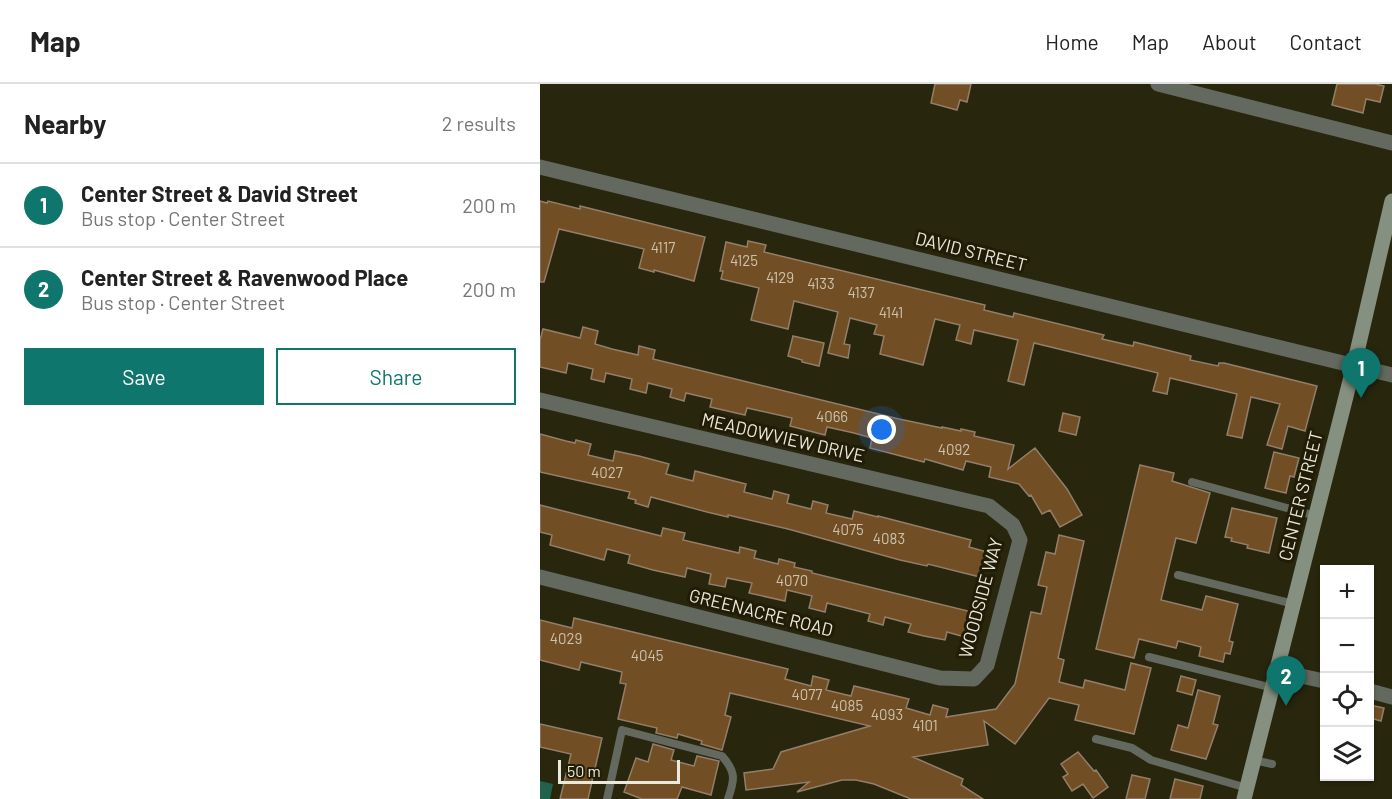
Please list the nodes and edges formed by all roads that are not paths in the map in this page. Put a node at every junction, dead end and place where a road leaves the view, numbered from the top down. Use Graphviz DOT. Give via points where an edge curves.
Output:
graph roads {
  1 [pos="1158,84"];
  2 [pos="1219,91"];
  3 [pos="1392,144"];
  4 [pos="540,167"];
  5 [pos="1392,201"];
  6 [pos="1354,365"];
  7 [pos="1392,375"];
  8 [pos="540,400"];
  9 [pos="1192,482"];
  10 [pos="1316,516"];
  11 [pos="1012,525"];
  12 [pos="1178,574"];
  13 [pos="540,577"];
  14 [pos="1294,604"];
  15 [pos="1149,657"];
  16 [pos="1278,671"];
  17 [pos="974,680"];
  18 [pos="1320,680"];
  19 [pos="1273,688"];
  20 [pos="1374,692"];
  21 [pos="1392,697"];
  22 [pos="1096,739"];
  23 [pos="1254,760"];
  24 [pos="1272,764"];
  25 [pos="1245,793"];
  26 [pos="607,799"];
  27 [pos="728,799"];
  1 -- 2 [label="street"];
  2 -- 3 [label="street"];
  4 -- 6 [label="street, DAVID STREET"];
  5 -- 6 [label="street, CENTER STREET"];
  6 -- 7 [label="street, DAVID STREET"];
  6 -- 10 [label="street, CENTER STREET"];
  8 -- 11 [label="street, MEADOWVIEW DRIVE" via="989,507"];
  9 -- 10 [label="lane"];
  10 -- 14 [label="street, CENTER STREET"];
  11 -- 17 [label="street, WOODSIDE WAY" via="1020,540 987,664"];
  12 -- 14 [label="lane"];
  13 -- 17 [label="street, GREENACRE ROAD" via="940,678"];
  14 -- 16 [label="street, CENTER STREET"];
  15 -- 19 [label="lane"];
  16 -- 18 [label="street"];
  16 -- 19 [label="street, CENTER STREET"];
  19 -- 23 [label="street, CENTER STREET"];
  20 -- 21 [label="street"];
  22 -- 25 [label="lane" via="1132,748 1151,760"];
  23 -- 24 [label="lane"];
  23 -- 25 [label="street, CENTER STREET"];
  26 -- 27 [label="lane" via="622,730 722,756 732,767 734,782"];
}
